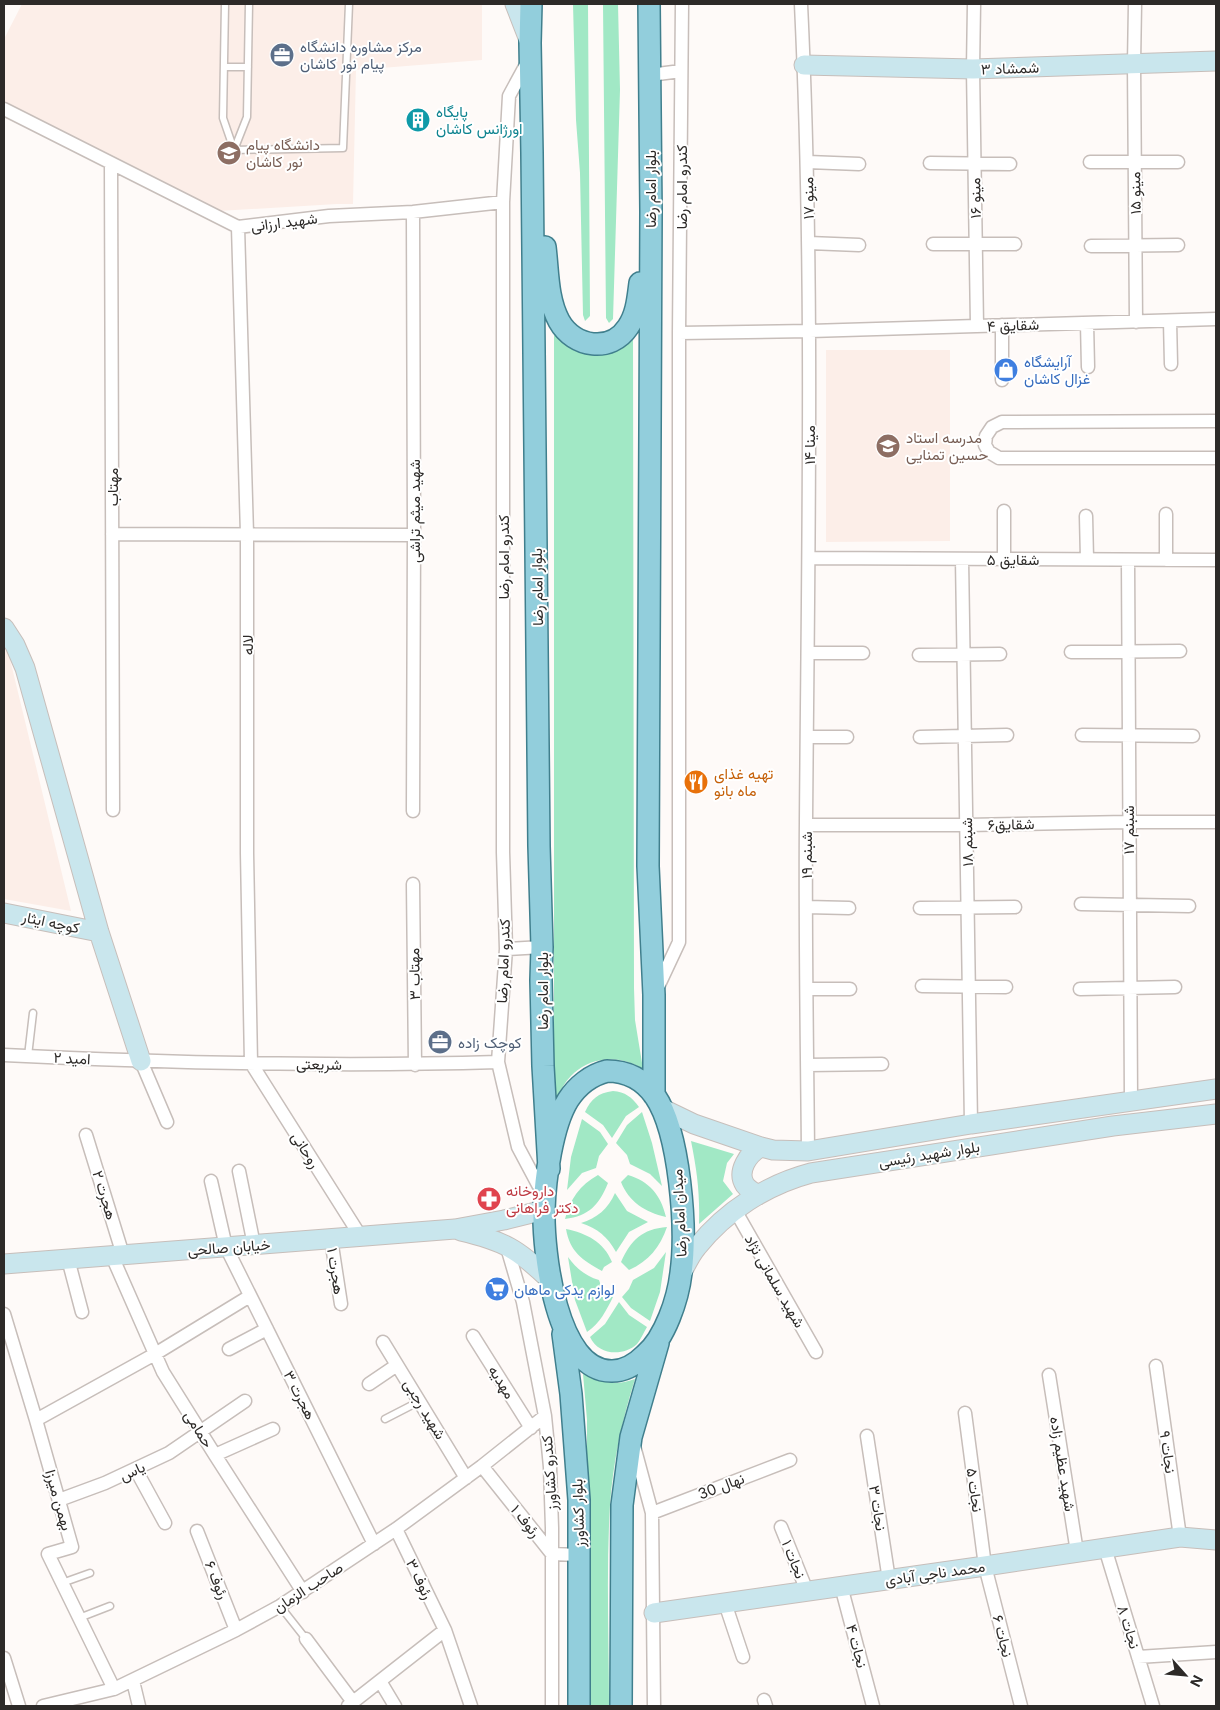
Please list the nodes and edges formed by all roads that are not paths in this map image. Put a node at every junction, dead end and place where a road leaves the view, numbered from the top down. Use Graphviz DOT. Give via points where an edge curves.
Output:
graph roads {
  1 [pos="224,4"];
  2 [pos="249,4"];
  3 [pos="349,4"];
  4 [pos="515,4"];
  5 [pos="531,4"];
  6 [pos="648,4"];
  7 [pos="682,4"];
  8 [pos="801,4"];
  9 [pos="974,4"];
  10 [pos="1135,4"];
  11 [pos="530,50"];
  12 [pos="1216,62"];
  13 [pos="1134,64"];
  14 [pos="804,65"];
  15 [pos="224,67"];
  16 [pos="248,67"];
  17 [pos="974,69"];
  18 [pos="682,71"];
  19 [pos="650,75"];
  20 [pos="4,109"];
  21 [pos="532,142"];
  22 [pos="234,150"];
  23 [pos="808,162"];
  24 [pos="1090,162"];
  25 [pos="1134,162"];
  26 [pos="1178,162"];
  27 [pos="111,163"];
  28 [pos="930,163"];
  29 [pos="860,164"];
  30 [pos="975,164"];
  31 [pos="1010,164"];
  32 [pos="503,202"];
  33 [pos="413,212"];
  34 [pos="651,212"];
  35 [pos="238,227"];
  36 [pos="809,243"];
  37 [pos="933,244"];
  38 [pos="976,244"];
  39 [pos="1015,244"];
  40 [pos="859,245"];
  41 [pos="1178,245"];
  42 [pos="1091,246"];
  43 [pos="1136,246"];
  44 [pos="1216,320"];
  45 [pos="1170,321"];
  46 [pos="1136,322"];
  47 [pos="1088,323"];
  48 [pos="1002,325"];
  49 [pos="977,326"];
  50 [pos="810,331"];
  51 [pos="680,333"];
  52 [pos="1171,364"];
  53 [pos="1088,367"];
  54 [pos="1002,380"];
  55 [pos="1216,421"];
  56 [pos="1216,458"];
  57 [pos="1004,511"];
  58 [pos="1166,514"];
  59 [pos="1086,516"];
  60 [pos="112,534"];
  61 [pos="247,534"];
  62 [pos="414,534"];
  63 [pos="809,558"];
  64 [pos="962,559"];
  65 [pos="1004,559"];
  66 [pos="1087,559"];
  67 [pos="1128,560"];
  68 [pos="1166,560"];
  69 [pos="1216,560"];
  70 [pos="4,628"];
  71 [pos="1128,651"];
  72 [pos="1180,651"];
  73 [pos="1071,652"];
  74 [pos="808,653"];
  75 [pos="863,653"];
  76 [pos="964,653"];
  77 [pos="919,654"];
  78 [pos="1000,654"];
  79 [pos="965,735"];
  80 [pos="1007,735"];
  81 [pos="1082,735"];
  82 [pos="1128,735"];
  83 [pos="1193,736"];
  84 [pos="807,737"];
  85 [pos="847,737"];
  86 [pos="920,737"];
  87 [pos="113,810"];
  88 [pos="412,810"];
  89 [pos="1128,822"];
  90 [pos="1216,822"];
  91 [pos="806,825"];
  92 [pos="967,825"];
  93 [pos="413,884"];
  94 [pos="1081,904"];
  95 [pos="1129,905"];
  96 [pos="968,906"];
  97 [pos="1188,906"];
  98 [pos="806,907"];
  99 [pos="1015,907"];
  100 [pos="849,908"];
  101 [pos="920,908"];
  102 [pos="4,913"];
  103 [pos="99,932"];
  104 [pos="542,947"];
  105 [pos="506,949"];
  106 [pos="922,986"];
  107 [pos="969,987"];
  108 [pos="1006,987"];
  109 [pos="1175,987"];
  110 [pos="1130,988"];
  111 [pos="807,989"];
  112 [pos="850,989"];
  113 [pos="1080,989"];
  114 [pos="654,995"];
  115 [pos="33,1013"];
  116 [pos="4,1054"];
  117 [pos="28,1056"];
  118 [pos="140,1062"];
  119 [pos="498,1062"];
  120 [pos="251,1063"];
  121 [pos="882,1064"];
  122 [pos="415,1065"];
  123 [pos="807,1065"];
  124 [pos="1216,1089"];
  125 [pos="1131,1101"];
  126 [pos="658,1102"];
  127 [pos="1216,1114"];
  128 [pos="167,1122"];
  129 [pos="971,1124"];
  130 [pos="86,1135"];
  131 [pos="761,1147"];
  132 [pos="808,1151"];
  133 [pos="549,1169"];
  134 [pos="239,1171"];
  135 [pos="211,1181"];
  136 [pos="758,1195"];
  137 [pos="544,1204"];
  138 [pos="735,1210"];
  139 [pos="455,1229"];
  140 [pos="361,1237"];
  141 [pos="331,1239"];
  142 [pos="506,1244"];
  143 [pos="254,1245"];
  144 [pos="226,1247"];
  145 [pos="118,1256"];
  146 [pos="68,1259"];
  147 [pos="4,1264"];
  148 [pos="681,1274"];
  149 [pos="550,1280"];
  150 [pos="250,1296"];
  151 [pos="341,1304"];
  152 [pos="82,1312"];
  153 [pos="4,1314"];
  154 [pos="561,1322"];
  155 [pos="267,1329"];
  156 [pos="473,1336"];
  157 [pos="660,1337"];
  158 [pos="383,1342"];
  159 [pos="229,1349"];
  160 [pos="816,1352"];
  161 [pos="155,1354"];
  162 [pos="397,1365"];
  163 [pos="1156,1366"];
  164 [pos="1049,1375"];
  165 [pos="369,1384"];
  166 [pos="245,1401"];
  167 [pos="420,1401"];
  168 [pos="965,1413"];
  169 [pos="545,1416"];
  170 [pos="385,1419"];
  171 [pos="36,1420"];
  172 [pos="531,1428"];
  173 [pos="273,1429"];
  174 [pos="200,1432"];
  175 [pos="867,1436"];
  176 [pos="631,1437"];
  177 [pos="214,1455"];
  178 [pos="790,1460"];
  179 [pos="482,1466"];
  180 [pos="136,1470"];
  181 [pos="466,1478"];
  182 [pos="59,1500"];
  183 [pos="652,1513"];
  184 [pos="165,1523"];
  185 [pos="782,1527"];
  186 [pos="396,1529"];
  187 [pos="197,1531"];
  188 [pos="1180,1537"];
  189 [pos="1216,1540"];
  190 [pos="374,1544"];
  191 [pos="1105,1548"];
  192 [pos="1077,1552"];
  193 [pos="552,1554"];
  194 [pos="580,1555"];
  195 [pos="985,1566"];
  196 [pos="90,1573"];
  197 [pos="889,1580"];
  198 [pos="62,1583"];
  199 [pos="841,1586"];
  200 [pos="807,1591"];
  201 [pos="303,1592"];
  202 [pos="725,1603"];
  203 [pos="110,1606"];
  204 [pos="280,1606"];
  205 [pos="654,1613"];
  206 [pos="79,1618"];
  207 [pos="236,1630"];
  208 [pos="445,1630"];
  209 [pos="306,1639"];
  210 [pos="1216,1652"];
  211 [pos="743,1657"];
  212 [pos="1138,1657"];
  213 [pos="4,1658"];
  214 [pos="132,1681"];
  215 [pos="380,1681"];
  216 [pos="114,1689"];
  217 [pos="350,1704"];
  218 [pos="19,1706"];
  219 [pos="43,1706"];
  220 [pos="140,1706"];
  221 [pos="395,1706"];
  222 [pos="471,1706"];
  223 [pos="552,1706"];
  224 [pos="579,1706"];
  225 [pos="621,1706"];
  226 [pos="654,1706"];
  227 [pos="873,1706"];
  228 [pos="1021,1706"];
  229 [pos="1153,1706"];
  1 -- 15 [label="lane"];
  2 -- 16 [label="lane"];
  3 -- 22 [label="lane" via="342,148"];
  4 -- 11 [label="street"];
  5 -- 11 [label="main road, بلوار امام رضا"];
  6 -- 19 [label="main road, بلوار امام رضا"];
  7 -- 18 [label="street, کندرو امام رضا"];
  8 -- 14 [label="street, مینو ۱۷"];
  9 -- 17 [label="street, مینو ۱۶"];
  10 -- 13 [label="street, مینو ۱۵"];
  11 -- 21 [label="main road, بلوار امام رضا"];
  11 -- 32 [label="street, کندرو امام رضا" via="509,96"];
  12 -- 13 [label="street, شمشاد ۳"];
  13 -- 17 [label="street, شمشاد ۳"];
  13 -- 25 [label="street, مینو ۱۵"];
  14 -- 17 [label="street, شمشاد ۳"];
  14 -- 23 [label="street, مینو ۱۷"];
  15 -- 16 [label="lane"];
  15 -- 22 [label="lane" via="222,118"];
  16 -- 22 [label="lane" via="247,117"];
  17 -- 30 [label="street, مینو ۱۶"];
  18 -- 19 [label="street"];
  18 -- 51 [label="street, کندرو امام رضا"];
  19 -- 34 [label="main road, بلوار امام رضا"];
  20 -- 27 [label="street, شهید ارزانی"];
  21 -- 34 [label="main road" via="554,309 570,335 586,344 598,346 615,340 634,317"];
  21 -- 104 [label="main road, بلوار امام رضا"];
  23 -- 29 [label="street"];
  23 -- 36 [label="street, مینو ۱۷"];
  24 -- 25 [label="street"];
  25 -- 26 [label="street"];
  25 -- 43 [label="street, مینو ۱۵"];
  27 -- 35 [label="street, شهید ارزانی"];
  27 -- 60 [label="street, مهتاب"];
  28 -- 30 [label="street"];
  30 -- 31 [label="street"];
  30 -- 38 [label="street, مینو ۱۶"];
  32 -- 33 [label="street, شهید ارزانی"];
  32 -- 105 [label="street, کندرو امام رضا" via="503,852"];
  33 -- 35 [label="street, شهید ارزانی" via="329,216"];
  33 -- 62 [label="street, شهید میثم تراشی"];
  34 -- 114 [label="main road, بلوار امام رضا" via="648,866"];
  35 -- 61 [label="street, لاله"];
  36 -- 40 [label="street"];
  36 -- 50 [label="street, مینو ۱۷"];
  37 -- 38 [label="street"];
  38 -- 39 [label="street"];
  38 -- 49 [label="street, مینو ۱۶"];
  41 -- 43 [label="street"];
  42 -- 43 [label="street"];
  43 -- 46 [label="street, مینو ۱۵"];
  44 -- 45 [label="street, شقایق ۴"];
  45 -- 46 [label="street, شقایق ۴"];
  45 -- 52 [label="street"];
  46 -- 47 [label="street, شقایق ۴"];
  47 -- 48 [label="street, شقایق ۴"];
  47 -- 53 [label="street"];
  48 -- 49 [label="street, شقایق ۴"];
  48 -- 54 [label="street"];
  49 -- 50 [label="street, شقایق ۴"];
  50 -- 51 [label="street, شقایق ۴"];
  50 -- 63 [label="street, مینا ۱۴"];
  51 -- 114 [label="street, کندرو امام رضا" via="679,942"];
  55 -- 56 [label="street" via="1002,422 992,426 985,445 999,458"];
  57 -- 65 [label="street"];
  58 -- 68 [label="street"];
  59 -- 66 [label="street"];
  60 -- 61 [label="street"];
  60 -- 87 [label="street, مهتاب"];
  61 -- 62 [label="street"];
  61 -- 120 [label="street, لاله"];
  62 -- 88 [label="street, شهید میثم تراشی"];
  63 -- 64 [label="street, شقایق ۵"];
  63 -- 74 [label="street, شبنم ۱۹"];
  64 -- 65 [label="street, شقایق ۵"];
  64 -- 76 [label="street, شبنم ۱۸"];
  65 -- 66 [label="street, شقایق ۵"];
  66 -- 67 [label="street, شقایق ۵"];
  67 -- 68 [label="street, شقایق ۵"];
  67 -- 71 [label="street, شبنم ۱۷"];
  68 -- 69 [label="street, شقایق ۵"];
  70 -- 103 [label="street" via="25,668"];
  71 -- 72 [label="street"];
  71 -- 73 [label="street"];
  71 -- 82 [label="street, شبنم ۱۷"];
  74 -- 75 [label="street"];
  74 -- 84 [label="street, شبنم ۱۹"];
  76 -- 77 [label="street"];
  76 -- 78 [label="street"];
  76 -- 79 [label="street, شبنم ۱۸"];
  79 -- 80 [label="street"];
  79 -- 86 [label="street"];
  79 -- 92 [label="street, شبنم ۱۸"];
  81 -- 82 [label="street"];
  82 -- 83 [label="street"];
  82 -- 89 [label="street, شبنم ۱۷"];
  84 -- 85 [label="street"];
  84 -- 91 [label="street, شبنم ۱۹"];
  89 -- 90 [label="street, شقایق۶"];
  89 -- 92 [label="street, شقایق۶"];
  89 -- 95 [label="street, شبنم ۱۷"];
  91 -- 92 [label="street, شقایق۶"];
  91 -- 98 [label="street, شبنم ۱۹"];
  92 -- 96 [label="street, شبنم ۱۸"];
  93 -- 122 [label="street, مهتاب ۳"];
  94 -- 95 [label="street"];
  95 -- 97 [label="street"];
  95 -- 110 [label="street, شبنم ۱۷"];
  96 -- 99 [label="street"];
  96 -- 101 [label="street"];
  96 -- 107 [label="street, شبنم ۱۸"];
  98 -- 100 [label="street"];
  98 -- 111 [label="street, شبنم ۱۹"];
  102 -- 103 [label="street, کوچه ایثار"];
  103 -- 118 [label="street"];
  104 -- 105 [label="street"];
  104 -- 133 [label="main road, بلوار امام رضا" via="543,1066"];
  105 -- 119 [label="street, کندرو امام رضا"];
  106 -- 107 [label="street"];
  107 -- 108 [label="street"];
  107 -- 129 [label="street, شبنم ۱۸"];
  109 -- 110 [label="street"];
  110 -- 113 [label="street"];
  110 -- 125 [label="street, شبنم ۱۷"];
  111 -- 112 [label="street"];
  111 -- 123 [label="street, شبنم ۱۹"];
  114 -- 126 [label="main road, بلوار امام رضا"];
  115 -- 117 [label="lane"];
  116 -- 117 [label="street, امید ۲"];
  117 -- 118 [label="street, امید ۲"];
  118 -- 120 [label="street, شریعتی"];
  118 -- 128 [label="street"];
  119 -- 122 [label="street, شریعتی"];
  119 -- 137 [label="street, کندرو امام رضا" via="518,1147"];
  120 -- 122 [label="street, شریعتی"];
  120 -- 140 [label="street, روحانی"];
  121 -- 123 [label="street"];
  123 -- 132 [label="street, شبنم ۱۹"];
  124 -- 125 [label="street, بلوار شهید رئیسی"];
  125 -- 129 [label="street, بلوار شهید رئیسی"];
  126 -- 131 [label="street, بلوار شهید رئیسی" via="694,1124"];
  126 -- 133 [label="main road, میدان امام رضا" via="637,1078 616,1071 598,1073 575,1091 561,1115"];
  126 -- 148 [label="main road, میدان امام رضا" via="676,1159 681,1194"];
  127 -- 136 [label="street, بلوار شهید رئیسی" via="1113,1126 811,1173"];
  129 -- 132 [label="street, بلوار شهید رئیسی"];
  130 -- 145 [label="street, هجرت ۲"];
  131 -- 132 [label="street, بلوار شهید رئیسی"];
  131 -- 136 [label="street" via="748,1157 742,1178"];
  133 -- 137 [label="main road, میدان امام رضا"];
  134 -- 143 [label="street"];
  135 -- 144 [label="street, هجرت ۳"];
  136 -- 138 [label="street, بلوار شهید رئیسی"];
  137 -- 139 [label="street" via="504,1220"];
  137 -- 149 [label="main road, میدان امام رضا"];
  138 -- 148 [label="street, بلوار شهید رئیسی" via="696,1248"];
  138 -- 160 [label="street, شهید سلمانی نژاد"];
  139 -- 140 [label="street, خیابان صالحی"];
  139 -- 142 [label="street"];
  140 -- 141 [label="street, خیابان صالحی"];
  141 -- 143 [label="street, خیابان صالحی"];
  141 -- 151 [label="street, هجرت ۱"];
  142 -- 149 [label="street"];
  142 -- 169 [label="street, کندرو کشاورز" via="523,1302"];
  143 -- 144 [label="street, خیابان صالحی"];
  144 -- 145 [label="street, خیابان صالحی"];
  144 -- 150 [label="street, هجرت ۳"];
  145 -- 146 [label="street, خیابان صالحی"];
  145 -- 161 [label="street, حمامی"];
  146 -- 147 [label="street, خیابان صالحی"];
  146 -- 152 [label="street"];
  148 -- 157 [label="main road, میدان امام رضا"];
  149 -- 154 [label="main road, میدان امام رضا"];
  150 -- 155 [label="street, هجرت ۳"];
  150 -- 161 [label="street"];
  153 -- 171 [label="street, بهمن میرزا"];
  154 -- 157 [label="main road, میدان امام رضا" via="576,1350 602,1371 624,1370 635,1365"];
  154 -- 194 [label="main road, بلوار کشاورز" via="571,1394"];
  155 -- 159 [label="street"];
  155 -- 190 [label="street, هجرت ۳"];
  156 -- 172 [label="street, مهدیه"];
  157 -- 176 [label="main road"];
  158 -- 162 [label="street, شهید رجبی"];
  161 -- 171 [label="street"];
  161 -- 174 [label="street, حمامی"];
  162 -- 165 [label="street"];
  162 -- 167 [label="street, شهید رجبی"];
  163 -- 188 [label="street, نجات ۹"];
  164 -- 192 [label="street, شهید عظیم زاده"];
  166 -- 174 [label="street, یاس"];
  167 -- 170 [label="lane"];
  167 -- 181 [label="street, شهید رجبی"];
  168 -- 195 [label="street, نجات ۵"];
  169 -- 172 [label="street, صاحب الزمان"];
  169 -- 193 [label="street, کندرو کشاورز"];
  171 -- 182 [label="street, بهمن میرزا"];
  172 -- 179 [label="street, صاحب الزمان"];
  173 -- 177 [label="street"];
  174 -- 177 [label="street, حمامی"];
  174 -- 180 [label="street, یاس"];
  175 -- 197 [label="street, نجات ۳"];
  176 -- 183 [label="street"];
  176 -- 225 [label="main road" via="622,1505"];
  177 -- 201 [label="street, حمامی"];
  178 -- 183 [label="street, نهال 30"];
  179 -- 181 [label="street, صاحب الزمان"];
  179 -- 193 [label="street, رئوف ۱"];
  180 -- 182 [label="street, یاس"];
  180 -- 184 [label="street"];
  181 -- 186 [label="street, صاحب الزمان"];
  182 -- 198 [label="street, بهمن میرزا" via="72,1547 48,1554"];
  183 -- 205 [label="street"];
  185 -- 200 [label="street, نجات ۱"];
  186 -- 190 [label="street, صاحب الزمان"];
  186 -- 208 [label="street, رئوف ۳"];
  187 -- 207 [label="street, رئوف ۶"];
  188 -- 189 [label="street, محمد ناجی آبادی"];
  188 -- 191 [label="street, محمد ناجی آبادی"];
  190 -- 201 [label="street, صاحب الزمان"];
  191 -- 192 [label="street, محمد ناجی آبادی"];
  191 -- 212 [label="street, نجات ۸"];
  192 -- 195 [label="street, محمد ناجی آبادی"];
  193 -- 194 [label="street"];
  193 -- 223 [label="street, کندرو کشاورز"];
  194 -- 224 [label="main road, بلوار کشاورز"];
  195 -- 197 [label="street, محمد ناجی آبادی"];
  195 -- 228 [label="street, نجات ۶"];
  196 -- 198 [label="lane"];
  197 -- 199 [label="street, محمد ناجی آبادی"];
  198 -- 206 [label="street, بهمن میرزا"];
  199 -- 200 [label="street, محمد ناجی آبادی"];
  199 -- 227 [label="street, نجات ۴"];
  200 -- 202 [label="street, محمد ناجی آبادی"];
  201 -- 204 [label="street, صاحب الزمان"];
  202 -- 205 [label="street, محمد ناجی آبادی"];
  202 -- 211 [label="street"];
  203 -- 206 [label="lane"];
  204 -- 207 [label="street, صاحب الزمان"];
  204 -- 209 [label="lane"];
  205 -- 226 [label="street"];
  206 -- 216 [label="street, بهمن میرزا"];
  207 -- 214 [label="street, صاحب الزمان"];
  208 -- 215 [label="street"];
  208 -- 222 [label="street, رئوف ۳"];
  209 -- 217 [label="street"];
  210 -- 212 [label="street"];
  212 -- 229 [label="street, نجات ۸"];
  213 -- 218 [label="street"];
  214 -- 216 [label="street, صاحب الزمان"];
  214 -- 220 [label="street"];
  215 -- 217 [label="street"];
  215 -- 221 [label="street"];
  216 -- 219 [label="street, صاحب الزمان"];
}
